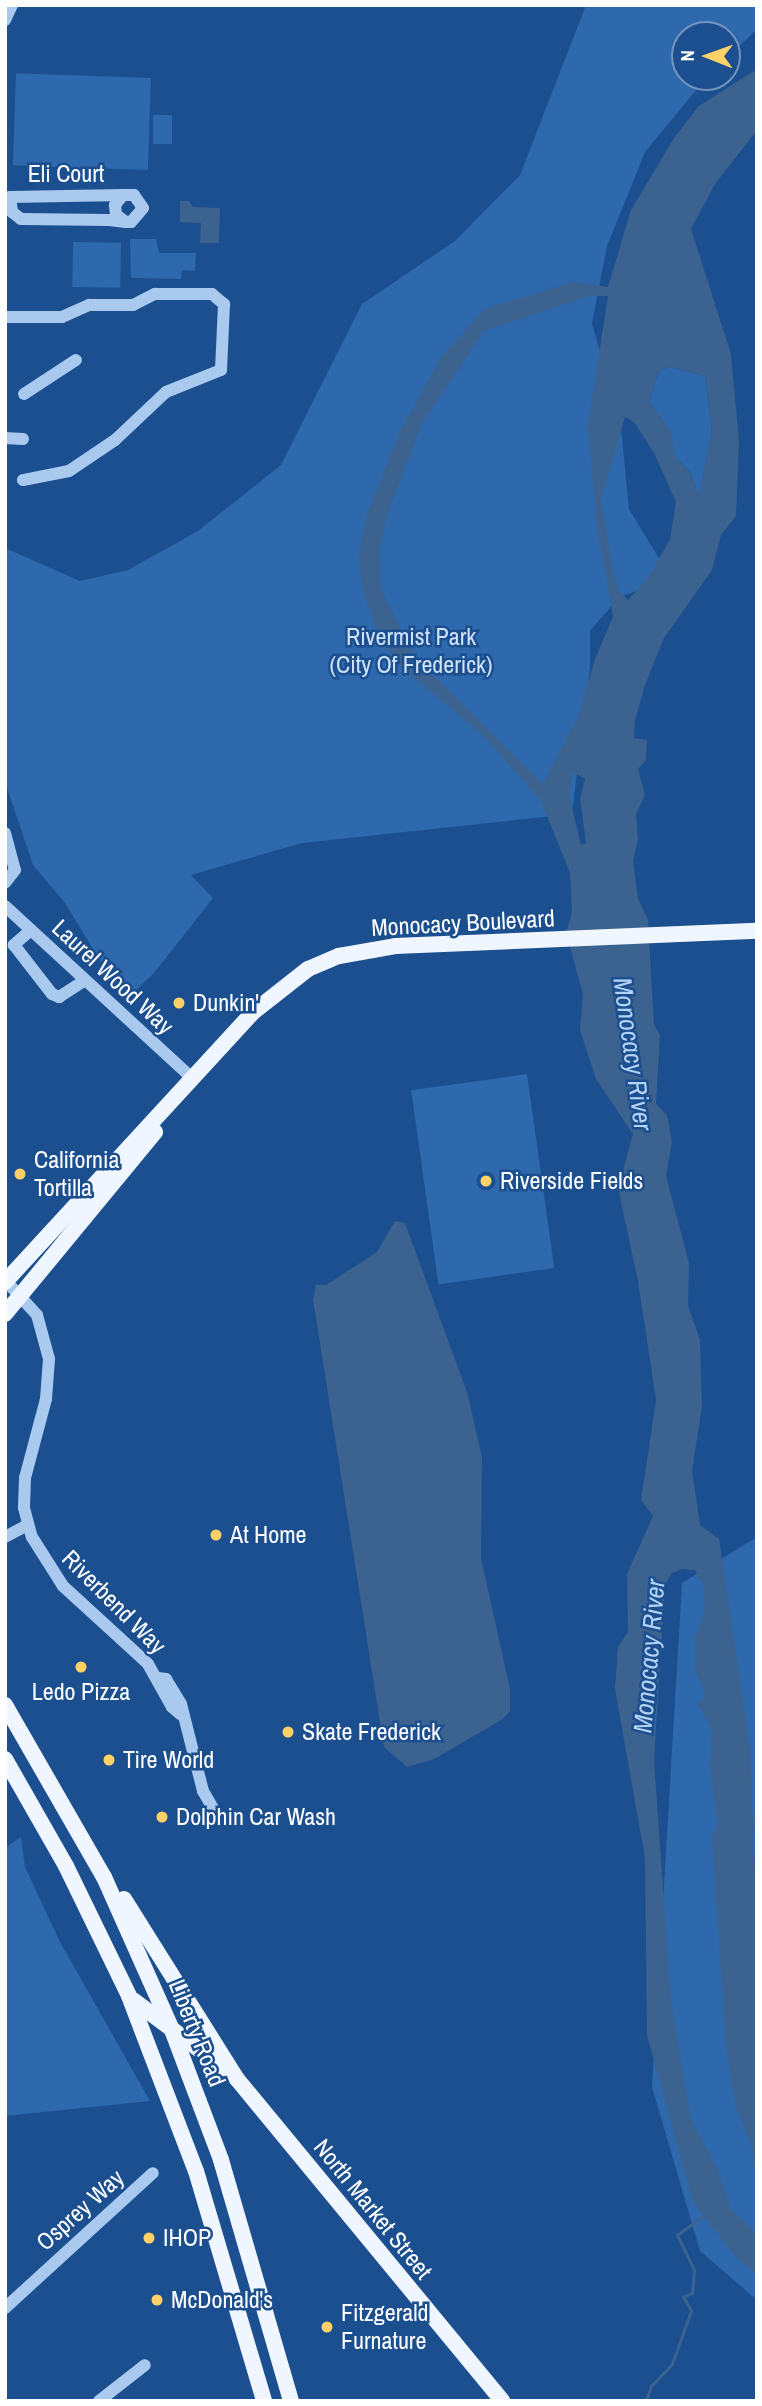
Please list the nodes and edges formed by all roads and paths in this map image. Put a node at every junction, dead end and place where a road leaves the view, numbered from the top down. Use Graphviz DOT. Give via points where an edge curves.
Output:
graph roads {
  1 [pos="12,5"];
  2 [pos="5,20"];
  3 [pos="123,195"];
  4 [pos="8,197"];
  5 [pos="126,222"];
  6 [pos="5,317"];
  7 [pos="76,360"];
  8 [pos="24,394"];
  9 [pos="5,438"];
  10 [pos="23,439"];
  11 [pos="23,480"];
  12 [pos="5,833"];
  13 [pos="5,883"];
  14 [pos="5,905"];
  15 [pos="31,930"];
  16 [pos="757,931"];
  17 [pos="84,981"];
  18 [pos="188,1084"];
  19 [pos="6,1282"];
  20 [pos="20,1295"];
  21 [pos="5,1314"];
  22 [pos="28,1525"];
  23 [pos="5,1537"];
  24 [pos="5,1705"];
  25 [pos="5,1759"];
  26 [pos="220,1821"];
  27 [pos="104,1877"];
  28 [pos="129,1996"];
  29 [pos="172,2029"];
  30 [pos="237,2078"];
  31 [pos="153,2173"];
  32 [pos="5,2308"];
  33 [pos="145,2365"];
  34 [pos="99,2401"];
  35 [pos="264,2401"];
  36 [pos="291,2401"];
  37 [pos="502,2401"];
  1 -- 2 [label="street"];
  3 -- 4 [label="street, Eli Court"];
  3 -- 5 [label="street, Eli Court" via="114,210"];
  3 -- 5 [label="street, Eli Court" via="134,195 143,208 136,221"];
  4 -- 5 [label="street, Eli Court" via="12,212 20,219"];
  6 -- 11 [label="street" via="62,317 89,305 133,305 155,294 212,294 224,304 221,370 166,392 115,440 69,471"];
  7 -- 8 [label="street"];
  9 -- 10 [label="street"];
  12 -- 13 [label="street" via="15,870"];
  14 -- 15 [label="street, Laurel Wood Way"];
  15 -- 17 [label="street, Laurel Wood Way"];
  15 -- 17 [label="street" via="14,945 52,994 59,997"];
  16 -- 18 [label="main road, Monocacy Boulevard" via="372,948 339,956 268,997"];
  17 -- 18 [label="street, Laurel Wood Way"];
  18 -- 19 [label="main road, Monocacy Boulevard"];
  18 -- 20 [label="main road, Monocacy Boulevard" via="181,1100"];
  19 -- 20 [label="street, Riverbend Way"];
  20 -- 21 [label="main road, Monocacy Boulevard"];
  20 -- 22 [label="street, Riverbend Way" via="42,1327 49,1368 46,1399 24,1478"];
  22 -- 23 [label="street"];
  22 -- 26 [label="street, Riverbend Way" via="47,1567 158,1678 180,1714 204,1791"];
  24 -- 27 [label="main road, Liberty Road"];
  25 -- 28 [label="main road, Liberty Road" via="66,1866"];
  27 -- 29 [label="main road, Liberty Road"];
  27 -- 30 [label="main road, North Market Street" via="116,1885"];
  28 -- 29 [label="main road, North Market Street"];
  28 -- 35 [label="main road, Liberty Road" via="196,2171"];
  29 -- 30 [label="main road, North Market Street"];
  29 -- 36 [label="main road, Liberty Road" via="235,2203"];
  30 -- 37 [label="main road, North Market Street"];
  31 -- 32 [label="street, Osprey Way"];
  33 -- 34 [label="street"];
}
